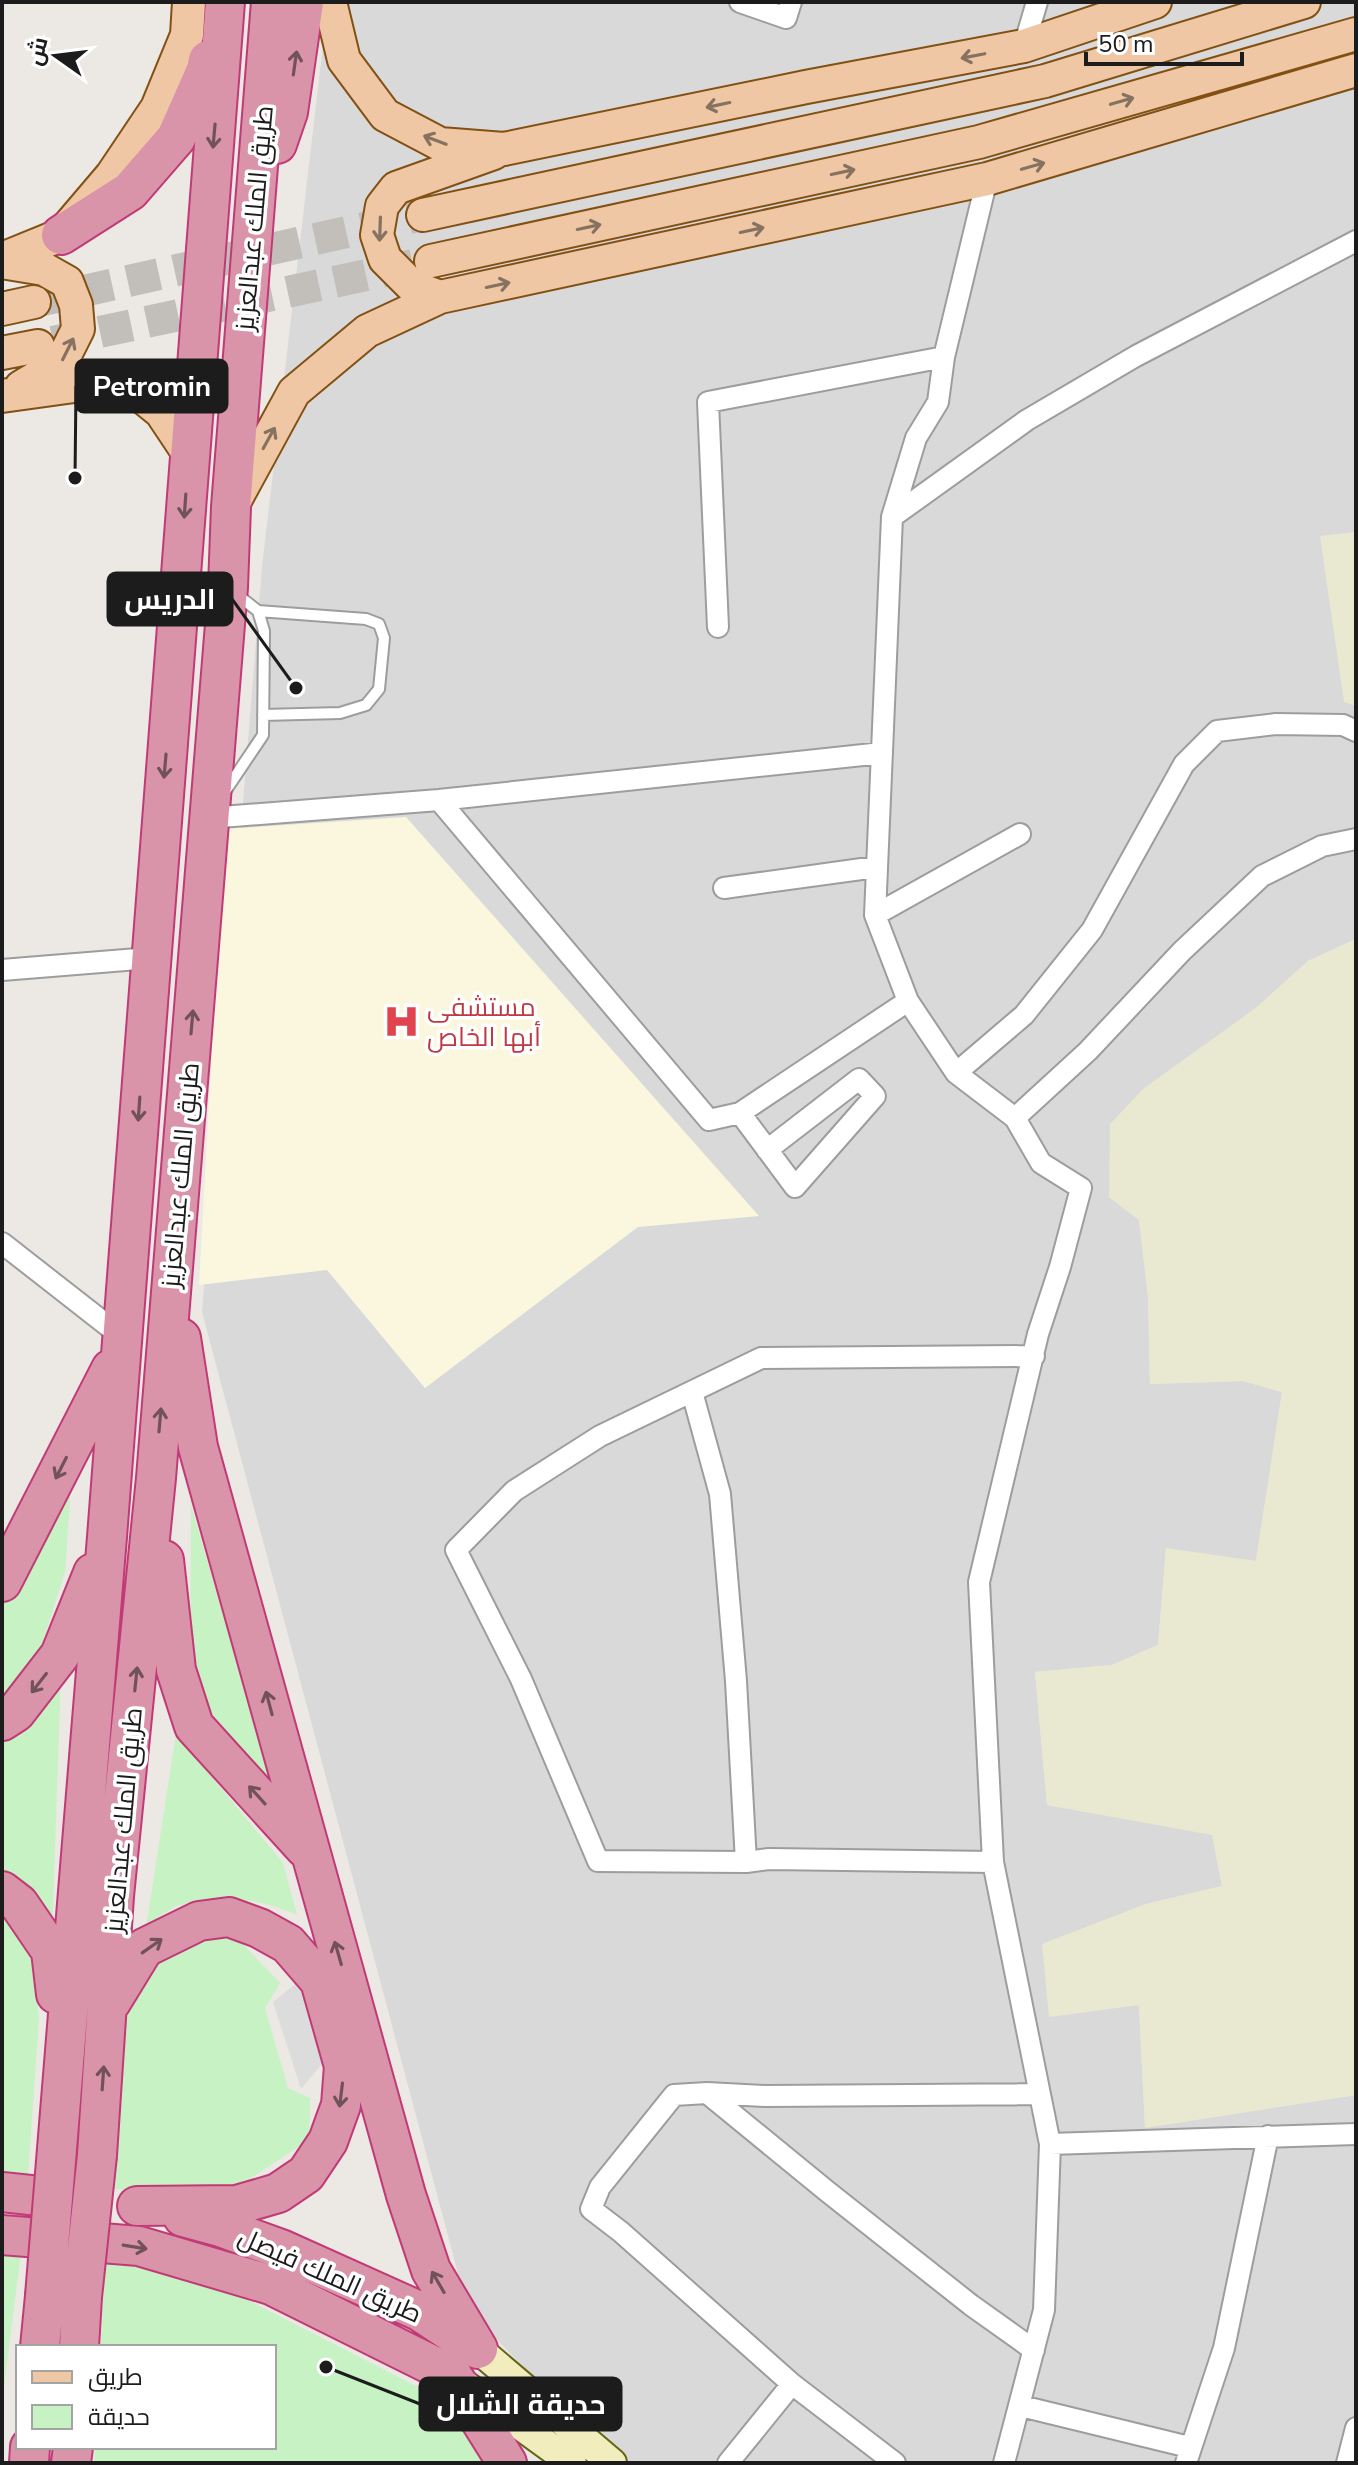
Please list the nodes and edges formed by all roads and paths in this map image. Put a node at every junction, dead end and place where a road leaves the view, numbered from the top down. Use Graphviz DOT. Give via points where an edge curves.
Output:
graph roads {
  1 [pos="189,2"];
  2 [pos="218,2"];
  3 [pos="225,2"];
  4 [pos="271,2"];
  5 [pos="304,2"];
  6 [pos="330,2"];
  7 [pos="740,2"];
  8 [pos="791,2"];
  9 [pos="1037,2"];
  10 [pos="1155,2"];
  11 [pos="1260,2"];
  12 [pos="1304,2"];
  13 [pos="1356,34"];
  14 [pos="1192,36"];
  15 [pos="1024,46"];
  16 [pos="1356,60"];
  17 [pos="1356,70"];
  18 [pos="1191,81"];
  19 [pos="504,149"];
  20 [pos="987,179"];
  21 [pos="423,215"];
  22 [pos="253,219"];
  23 [pos="61,235"];
  24 [pos="1356,241"];
  25 [pos="2,260"];
  26 [pos="431,261"];
  27 [pos="440,297"];
  28 [pos="34,302"];
  29 [pos="2,309"];
  30 [pos="38,346"];
  31 [pos="2,353"];
  32 [pos="944,357"];
  33 [pos="5,396"];
  34 [pos="189,454"];
  35 [pos="231,507"];
  36 [pos="892,517"];
  37 [pos="228,587"];
  38 [pos="258,611"];
  39 [pos="718,627"];
  40 [pos="263,715"];
  41 [pos="1356,731"];
  42 [pos="882,753"];
  43 [pos="439,800"];
  44 [pos="208,818"];
  45 [pos="1020,834"];
  46 [pos="1356,839"];
  47 [pos="876,867"];
  48 [pos="724,888"];
  49 [pos="875,915"];
  50 [pos="150,958"];
  51 [pos="2,970"];
  52 [pos="908,1001"];
  53 [pos="956,1073"];
  54 [pos="740,1113"];
  55 [pos="1015,1118"];
  56 [pos="767,1150"];
  57 [pos="2,1243"];
  58 [pos="172,1277"];
  59 [pos="121,1342"];
  60 [pos="1034,1356"];
  61 [pos="692,1392"];
  62 [pos="156,1478"];
  63 [pos="107,1537"];
  64 [pos="2,1582"];
  65 [pos="2,1721"];
  66 [pos="310,1853"];
  67 [pos="746,1862"];
  68 [pos="993,1862"];
  69 [pos="2,1891"];
  70 [pos="107,2008"];
  71 [pos="64,2065"];
  72 [pos="707,2093"];
  73 [pos="1039,2094"];
  74 [pos="1356,2134"];
  75 [pos="1268,2136"];
  76 [pos="1050,2144"];
  77 [pos="2,2192"];
  78 [pos="137,2206"];
  79 [pos="2,2235"];
  80 [pos="40,2345"];
  81 [pos="79,2345"];
  82 [pos="1034,2350"];
  83 [pos="465,2362"];
  84 [pos="792,2384"];
  85 [pos="1021,2406"];
  86 [pos="1356,2428"];
  87 [pos="1187,2455"];
  88 [pos="507,2463"];
  89 [pos="572,2463"];
  90 [pos="612,2463"];
  91 [pos="728,2463"];
  92 [pos="895,2463"];
  93 [pos="1004,2463"];
  94 [pos="1347,2463"];
  1 -- 23 [label="main road" via="187,35 157,108 112,175"];
  2 -- 23 [label="highway" via="206,70 176,138 130,191"];
  3 -- 34 [label="highway, طريق الملك عبدالعزيز, one-way"];
  4 -- 22 [label="highway, طريق الملك عبدالعزيز"];
  22 -- 5 [label="highway, one-way" via="288,112"];
  19 -- 6 [label="main road, one-way" via="440,144 385,115 344,60"];
  7 -- 8 [label="street" via="786,18"];
  9 -- 15 [label="street"];
  10 -- 15 [label="main road"];
  11 -- 14 [label="main road"];
  12 -- 14 [label="main road"];
  13 -- 18 [label="main road"];
  14 -- 21 [label="main road" via="1045,81"];
  15 -- 19 [label="main road, one-way"];
  16 -- 18 [label="main road"];
  20 -- 17 [label="main road, one-way"];
  26 -- 18 [label="main road, one-way" via="979,142"];
  19 -- 27 [label="main road, one-way" via="396,188 382,206 377,235 385,259 413,287"];
  27 -- 20 [label="main road, one-way"];
  20 -- 32 [label="street"];
  22 -- 35 [label="highway, طريق الملك عبدالعزيز"];
  23 -- 25 [label="main road"];
  24 -- 36 [label="street" via="1136,356 1027,420"];
  33 -- 25 [label="main road, one-way" via="61,363 78,329 67,282 44,269"];
  35 -- 27 [label="main road, one-way" via="294,392 367,331"];
  28 -- 29 [label="main road"];
  30 -- 31 [label="main road"];
  32 -- 36 [label="street" via="938,402 916,438"];
  32 -- 39 [label="street" via="708,402"];
  33 -- 34 [label="main road" via="103,382 140,395 161,412"];
  34 -- 50 [label="highway, طريق الملك عبدالعزيز, one-way"];
  35 -- 37 [label="highway, طريق الملك عبدالعزيز"];
  36 -- 42 [label="street"];
  37 -- 38 [label="lane"];
  37 -- 44 [label="highway, طريق الملك عبدالعزيز"];
  38 -- 40 [label="lane" via="264,631"];
  38 -- 40 [label="lane" via="366,619 379,624 384,638 379,689 366,705 340,713"];
  40 -- 44 [label="lane" via="263,735"];
  41 -- 53 [label="street" via="1343,725 1276,724 1217,731 1184,764 1092,930 1024,1015"];
  42 -- 43 [label="street"];
  42 -- 47 [label="street"];
  43 -- 44 [label="street"];
  43 -- 54 [label="street" via="709,1120"];
  58 -- 44 [label="highway, طريق الملك عبدالعزيز, one-way"];
  45 -- 49 [label="street"];
  46 -- 55 [label="street" via="1322,846 1262,876"];
  47 -- 48 [label="street"];
  47 -- 49 [label="street"];
  49 -- 52 [label="street"];
  50 -- 51 [label="street"];
  50 -- 59 [label="highway, طريق الملك عبدالعزيز, one-way"];
  52 -- 53 [label="street"];
  52 -- 54 [label="street"];
  53 -- 55 [label="street"];
  54 -- 56 [label="street"];
  55 -- 60 [label="street" via="1041,1163 1081,1188"];
  56 -- 56 [label="street" via="859,1079 875,1096 795,1187"];
  57 -- 59 [label="street"];
  62 -- 58 [label="highway, طريق الملك عبدالعزيز, one-way"];
  66 -- 58 [label="highway, one-way" via="198,1447"];
  59 -- 63 [label="highway, طريق الملك عبدالعزيز"];
  59 -- 64 [label="highway, one-way"];
  60 -- 61 [label="street" via="761,1358"];
  60 -- 68 [label="street" via="979,1582"];
  61 -- 67 [label="street" via="720,1494"];
  61 -- 67 [label="street" via="600,1436 514,1491 456,1550 521,1679 598,1861"];
  66 -- 62 [label="highway, one-way" via="194,1726 176,1670"];
  70 -- 62 [label="highway, طريق الملك عبدالعزيز, one-way"];
  63 -- 65 [label="highway, one-way" via="60,1655 16,1712"];
  63 -- 71 [label="highway, طريق الملك عبدالعزيز"];
  83 -- 66 [label="highway, one-way" via="406,2195"];
  67 -- 68 [label="street"];
  68 -- 73 [label="street"];
  69 -- 71 [label="highway" via="19,1904 51,1951"];
  70 -- 78 [label="highway, one-way" via="144,1948 199,1921 229,1917 288,1944 320,1981 344,2066 341,2105 328,2141 306,2174 278,2193 237,2205"];
  81 -- 70 [label="highway, طريق الملك عبدالعزيز, one-way, bridge"];
  71 -- 80 [label="highway, طريق الملك عبدالعزيز, bridge"];
  72 -- 73 [label="street"];
  72 -- 82 [label="street" via="839,2202"];
  72 -- 84 [label="street" via="674,2095 600,2187 591,2209"];
  73 -- 76 [label="street"];
  74 -- 75 [label="street"];
  75 -- 76 [label="street"];
  75 -- 87 [label="street" via="1224,2348"];
  76 -- 82 [label="street" via="1044,2310"];
  77 -- 78 [label="highway, طريق الملك فيصل"];
  78 -- 83 [label="highway, طريق الملك فيصل" via="281,2249 419,2311"];
  79 -- 83 [label="highway, one-way" via="139,2246 271,2285"];
  82 -- 85 [label="street"];
  83 -- 88 [label="highway"];
  83 -- 89 [label="street"];
  83 -- 90 [label="street, طريق الملك فيصل"];
  84 -- 91 [label="street"];
  84 -- 92 [label="street"];
  85 -- 87 [label="street"];
  85 -- 93 [label="street"];
  86 -- 94 [label="street"];
}
